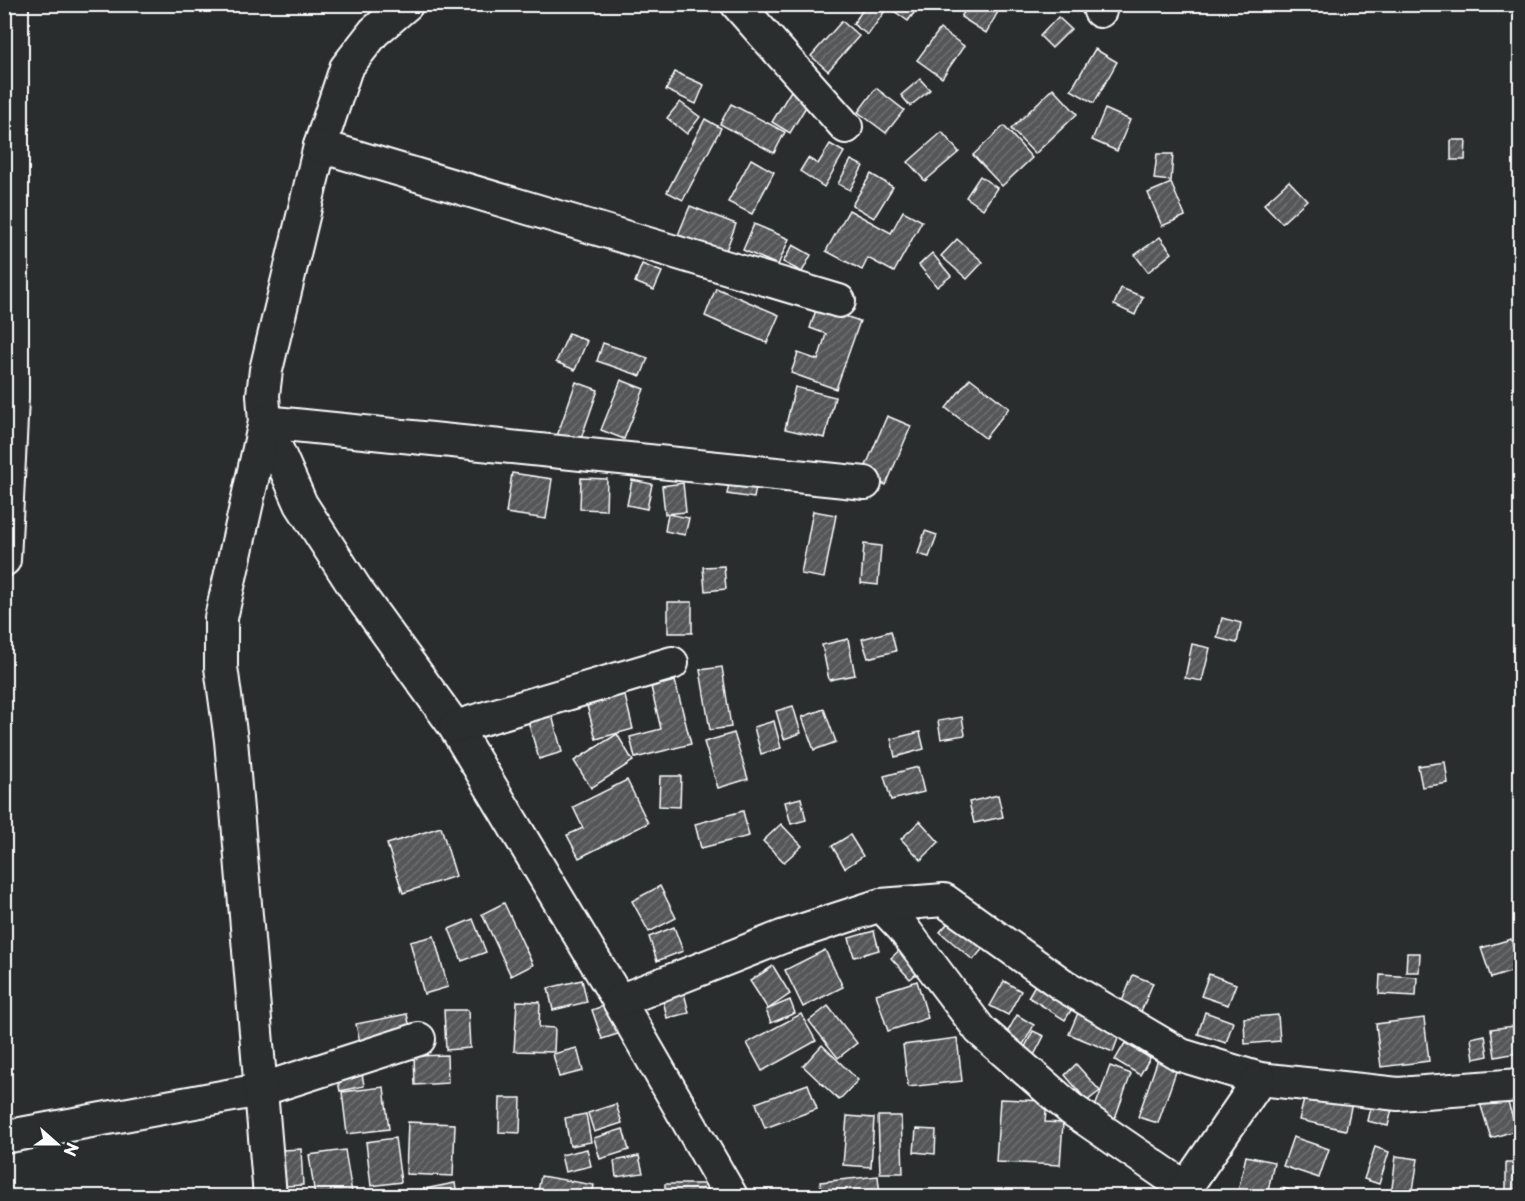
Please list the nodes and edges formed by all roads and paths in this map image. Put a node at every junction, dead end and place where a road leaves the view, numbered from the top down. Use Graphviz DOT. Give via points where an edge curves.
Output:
graph roads {
  1 [pos="12,4"];
  2 [pos="407,4"];
  3 [pos="737,4"];
  4 [pos="846,127"];
  5 [pos="9,136"];
  6 [pos="320,146"];
  7 [pos="839,301"];
  8 [pos="8,398"];
  9 [pos="266,422"];
  10 [pos="865,483"];
  11 [pos="5,547"];
  12 [pos="672,663"];
  13 [pos="455,727"];
  14 [pos="881,905"];
  15 [pos="619,1001"];
  16 [pos="419,1039"];
  17 [pos="1260,1079"];
  18 [pos="1521,1085"];
  19 [pos="261,1090"];
  20 [pos="4,1137"];
  21 [pos="1183,1192"];
  22 [pos="270,1197"];
  23 [pos="731,1197"];
  1 -- 5 [label="street"];
  2 -- 6 [label="street" via="374,32 346,68"];
  3 -- 4 [label="street"];
  5 -- 8 [label="street"];
  6 -- 7 [label="street"];
  6 -- 9 [label="street" via="266,370"];
  8 -- 11 [label="street"];
  9 -- 10 [label="street"];
  9 -- 13 [label="street" via="301,504 359,594"];
  9 -- 19 [label="street" via="222,618 221,648"];
  12 -- 13 [label="street"];
  13 -- 15 [label="street"];
  14 -- 15 [label="street" via="782,937"];
  14 -- 17 [label="street" via="944,900 1063,985 1180,1055"];
  14 -- 21 [label="street" via="980,1030 1071,1109"];
  15 -- 23 [label="street"];
  16 -- 19 [label="street"];
  17 -- 18 [label="street" via="1398,1094"];
  17 -- 21 [label="street"];
  19 -- 20 [label="street"];
  19 -- 22 [label="street"];
}
